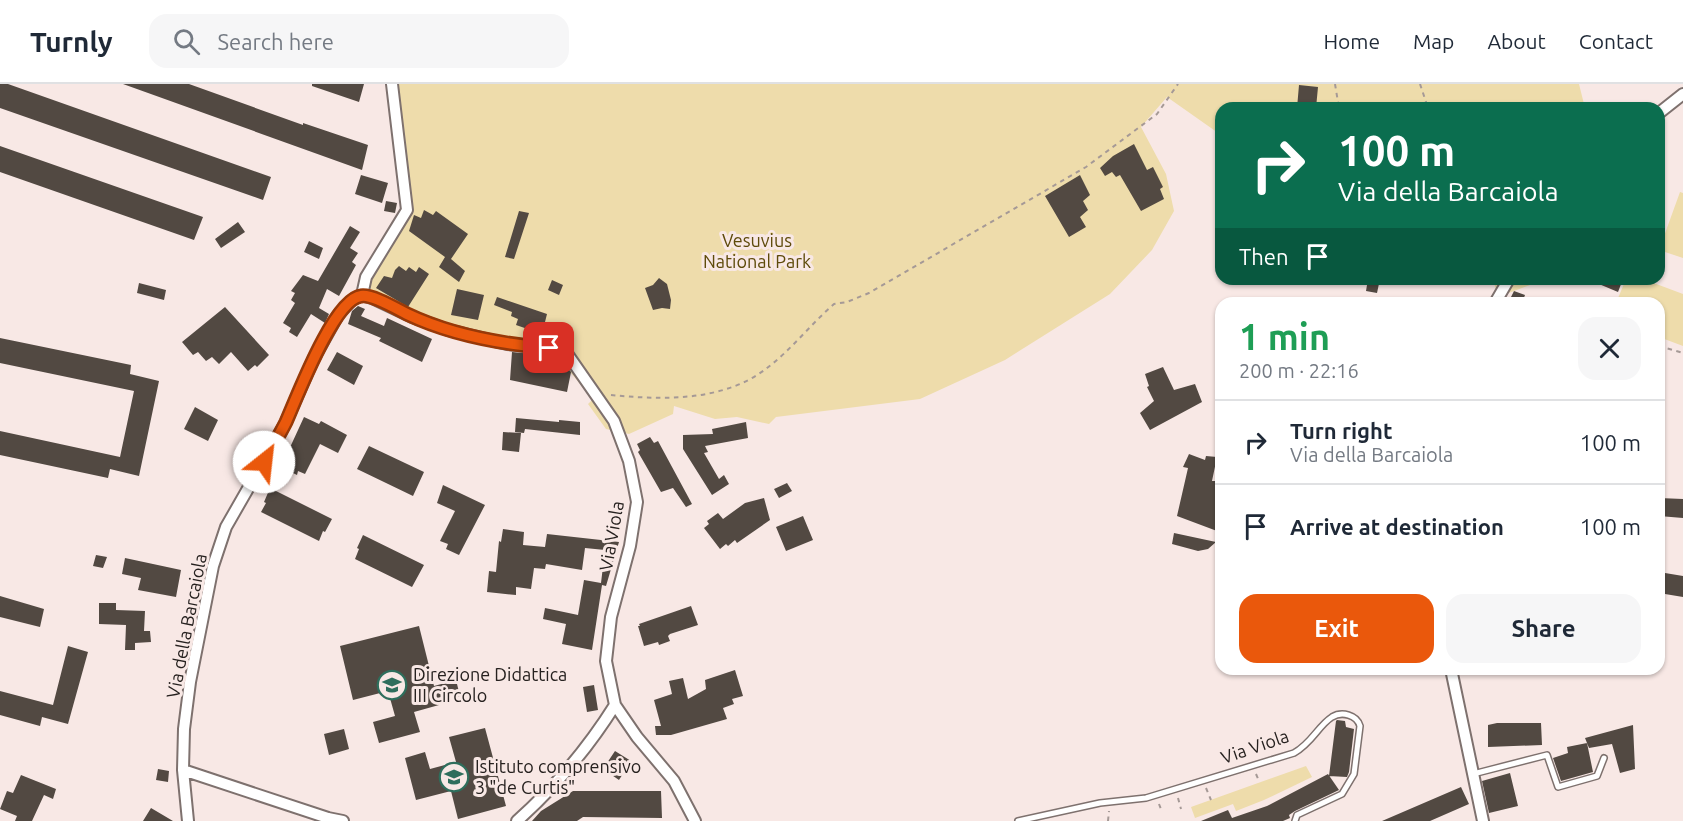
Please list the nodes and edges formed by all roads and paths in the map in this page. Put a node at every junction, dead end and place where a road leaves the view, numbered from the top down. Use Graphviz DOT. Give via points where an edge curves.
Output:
graph roads {
  1 [pos="393,84"];
  2 [pos="1178,84"];
  3 [pos="1335,84"];
  4 [pos="1420,84"];
  5 [pos="1683,94"];
  6 [pos="1338,102"];
  7 [pos="1426,102"];
  8 [pos="1665,108"];
  9 [pos="362,296"];
  10 [pos="1665,348"];
  11 [pos="1683,353"];
  12 [pos="596,394"];
  13 [pos="1452,675"];
  14 [pos="615,705"];
  15 [pos="1604,758"];
  16 [pos="183,770"];
  17 [pos="1473,774"];
  18 [pos="1204,782"];
  19 [pos="1176,790"];
  20 [pos="1211,800"];
  21 [pos="1181,809"];
  22 [pos="188,821"];
  23 [pos="343,821"];
  24 [pos="518,821"];
  25 [pos="695,821"];
  26 [pos="1018,821"];
  27 [pos="1295,821"];
  28 [pos="1483,821"];
  1 -- 9 [label="street" via="407,210 366,277"];
  2 -- 12 [label="path" via="1157,114 1086,168 869,293 834,304 754,377 729,388 681,398"];
  3 -- 6 [label="path"];
  4 -- 7 [label="path"];
  5 -- 8 [label="street"];
  9 -- 12 [label="street, Via Viola" via="448,330 566,352"];
  9 -- 16 [label="street, Via della Barcaiola" via="352,300 338,315 285,424 226,527 213,566 190,682"];
  10 -- 11 [label="path"];
  12 -- 14 [label="street, Via Viola" via="622,441 637,502 611,617 606,661"];
  13 -- 17 [label="street"];
  14 -- 24 [label="street" via="546,795"];
  14 -- 25 [label="street, Via Viola" via="675,781"];
  15 -- 17 [label="lane" via="1597,776 1558,787 1547,755"];
  16 -- 22 [label="street, Via della Barcaiola"];
  16 -- 23 [label="street"];
  17 -- 28 [label="street"];
  18 -- 19 [label="lane, Via Viola"];
  18 -- 20 [label="path"];
  18 -- 27 [label="lane, Via Viola" via="1294,753 1305,747 1333,716 1353,716 1360,726 1354,774 1342,794 1297,815"];
  19 -- 21 [label="path"];
  19 -- 26 [label="lane, Via Viola"];
}
